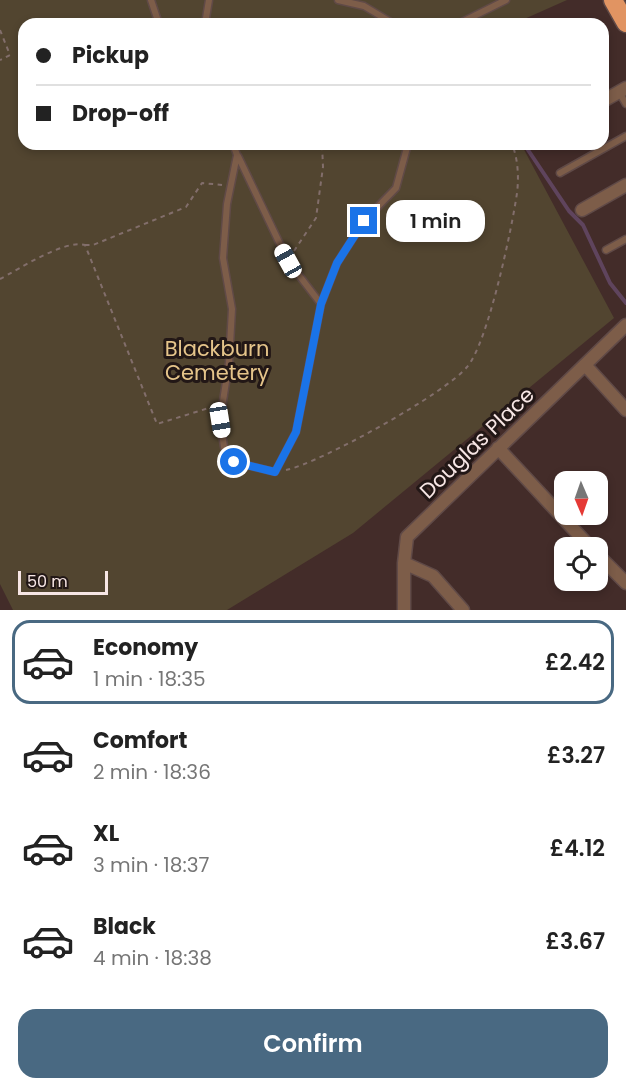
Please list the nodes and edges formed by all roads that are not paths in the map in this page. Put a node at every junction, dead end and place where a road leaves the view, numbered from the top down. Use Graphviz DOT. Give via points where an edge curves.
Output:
graph roads {
  1 [pos="151,0"];
  2 [pos="209,0"];
  3 [pos="338,0"];
  4 [pos="506,0"];
  5 [pos="613,0"];
  6 [pos="157,18"];
  7 [pos="206,18"];
  8 [pos="384,18"];
  9 [pos="470,18"];
  10 [pos="626,23"];
  11 [pos="622,90"];
  12 [pos="609,98"];
  13 [pos="626,104"];
  14 [pos="626,136"];
  15 [pos="609,146"];
  16 [pos="235,150"];
  17 [pos="406,150"];
  18 [pos="601,150"];
  19 [pos="237,155"];
  20 [pos="560,173"];
  21 [pos="626,185"];
  22 [pos="582,210"];
  23 [pos="626,239"];
  24 [pos="606,250"];
  25 [pos="321,304"];
  26 [pos="626,325"];
  27 [pos="586,366"];
  28 [pos="626,410"];
  29 [pos="498,448"];
  30 [pos="581,537"];
  31 [pos="404,563"];
  32 [pos="608,565"];
  33 [pos="626,583"];
  34 [pos="404,610"];
  35 [pos="463,610"];
  1 -- 6 [label="lane"];
  2 -- 7 [label="lane"];
  3 -- 8 [label="lane" via="364,6"];
  4 -- 9 [label="lane"];
  5 -- 10 [label="highway"];
  11 -- 12 [label="street"];
  11 -- 13 [label="lane"];
  14 -- 15 [label="lane"];
  16 -- 19 [label="lane"];
  17 -- 25 [label="lane" via="396,188 364,221 337,263"];
  18 -- 20 [label="lane"];
  19 -- 25 [label="lane" via="288,261"];
  19 -- 25 [label="lane" via="223,258 232,309 220,420 228,456 234,462 275,472 296,432"];
  21 -- 22 [label="street"];
  23 -- 24 [label="lane"];
  26 -- 27 [label="street, Douglas Place"];
  27 -- 28 [label="street"];
  27 -- 29 [label="street, Douglas Place"];
  29 -- 30 [label="street"];
  29 -- 31 [label="street, Douglas Place" via="407,537"];
  31 -- 34 [label="street, Douglas Place"];
  31 -- 35 [label="street" via="433,576"];
  32 -- 33 [label="street"];
}
